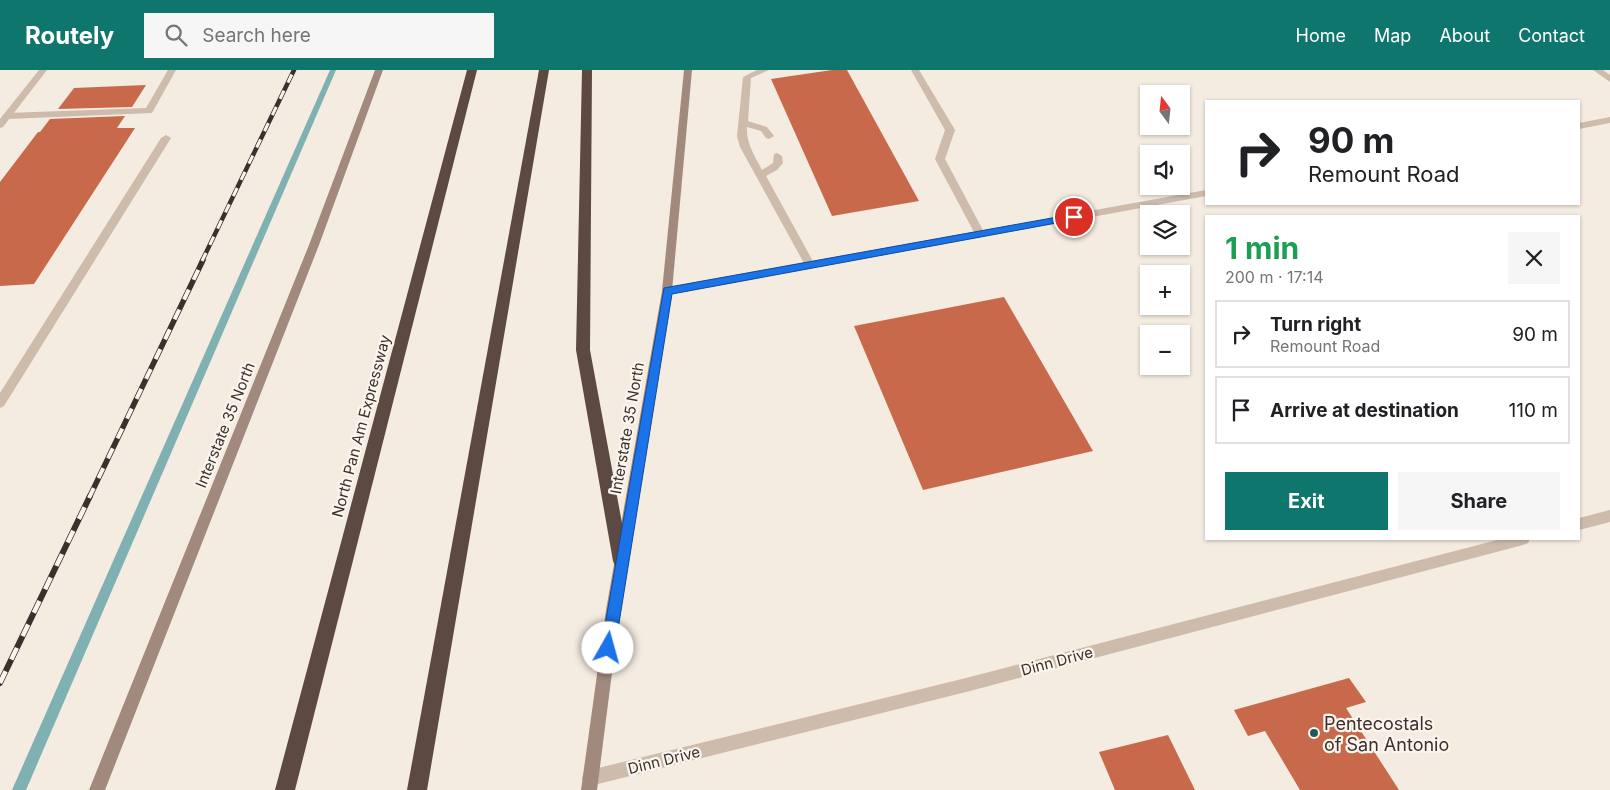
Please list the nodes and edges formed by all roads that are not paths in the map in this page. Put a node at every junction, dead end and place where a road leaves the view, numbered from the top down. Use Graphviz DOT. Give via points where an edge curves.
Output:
graph roads {
  1 [pos="44,70"];
  2 [pos="172,70"];
  3 [pos="379,70"];
  4 [pos="472,70"];
  5 [pos="544,70"];
  6 [pos="587,70"];
  7 [pos="688,70"];
  8 [pos="765,70"];
  9 [pos="915,70"];
  10 [pos="1597,70"];
  11 [pos="1610,78"];
  12 [pos="7,116"];
  13 [pos="1610,120"];
  14 [pos="743,122"];
  15 [pos="0,124"];
  16 [pos="1580,126"];
  17 [pos="769,136"];
  18 [pos="166,138"];
  19 [pos="777,156"];
  20 [pos="759,175"];
  21 [pos="1205,193"];
  22 [pos="980,234"];
  23 [pos="810,265"];
  24 [pos="667,291"];
  25 [pos="0,403"];
  26 [pos="1610,516"];
  27 [pos="1580,524"];
  28 [pos="1519,540"];
  29 [pos="621,561"];
  30 [pos="590,784"];
  31 [pos="97,790"];
  32 [pos="285,790"];
  33 [pos="417,790"];
  1 -- 12 [label="street"];
  2 -- 12 [label="street" via="149,111"];
  3 -- 31 [label="main road, Interstate 35 North" via="314,246"];
  4 -- 32 [label="highway, North Pan Am Expressway"];
  5 -- 33 [label="highway"];
  6 -- 29 [label="highway" via="584,350"];
  7 -- 24 [label="main road, Interstate 35 North"];
  8 -- 14 [label="street" via="747,77"];
  9 -- 22 [label="street" via="950,130 940,159"];
  10 -- 11 [label="street"];
  12 -- 15 [label="street"];
  13 -- 16 [label="street"];
  14 -- 17 [label="street" via="764,129"];
  14 -- 20 [label="street" via="745,147"];
  18 -- 25 [label="street"];
  19 -- 20 [label="street" via="778,163 774,168"];
  20 -- 23 [label="street"];
  21 -- 22 [label="street"];
  22 -- 23 [label="street"];
  23 -- 24 [label="street"];
  24 -- 29 [label="main road, Interstate 35 North"];
  26 -- 27 [label="street"];
  28 -- 30 [label="street, Dinn Drive"];
  29 -- 30 [label="main road, Interstate 35 North"];
}
